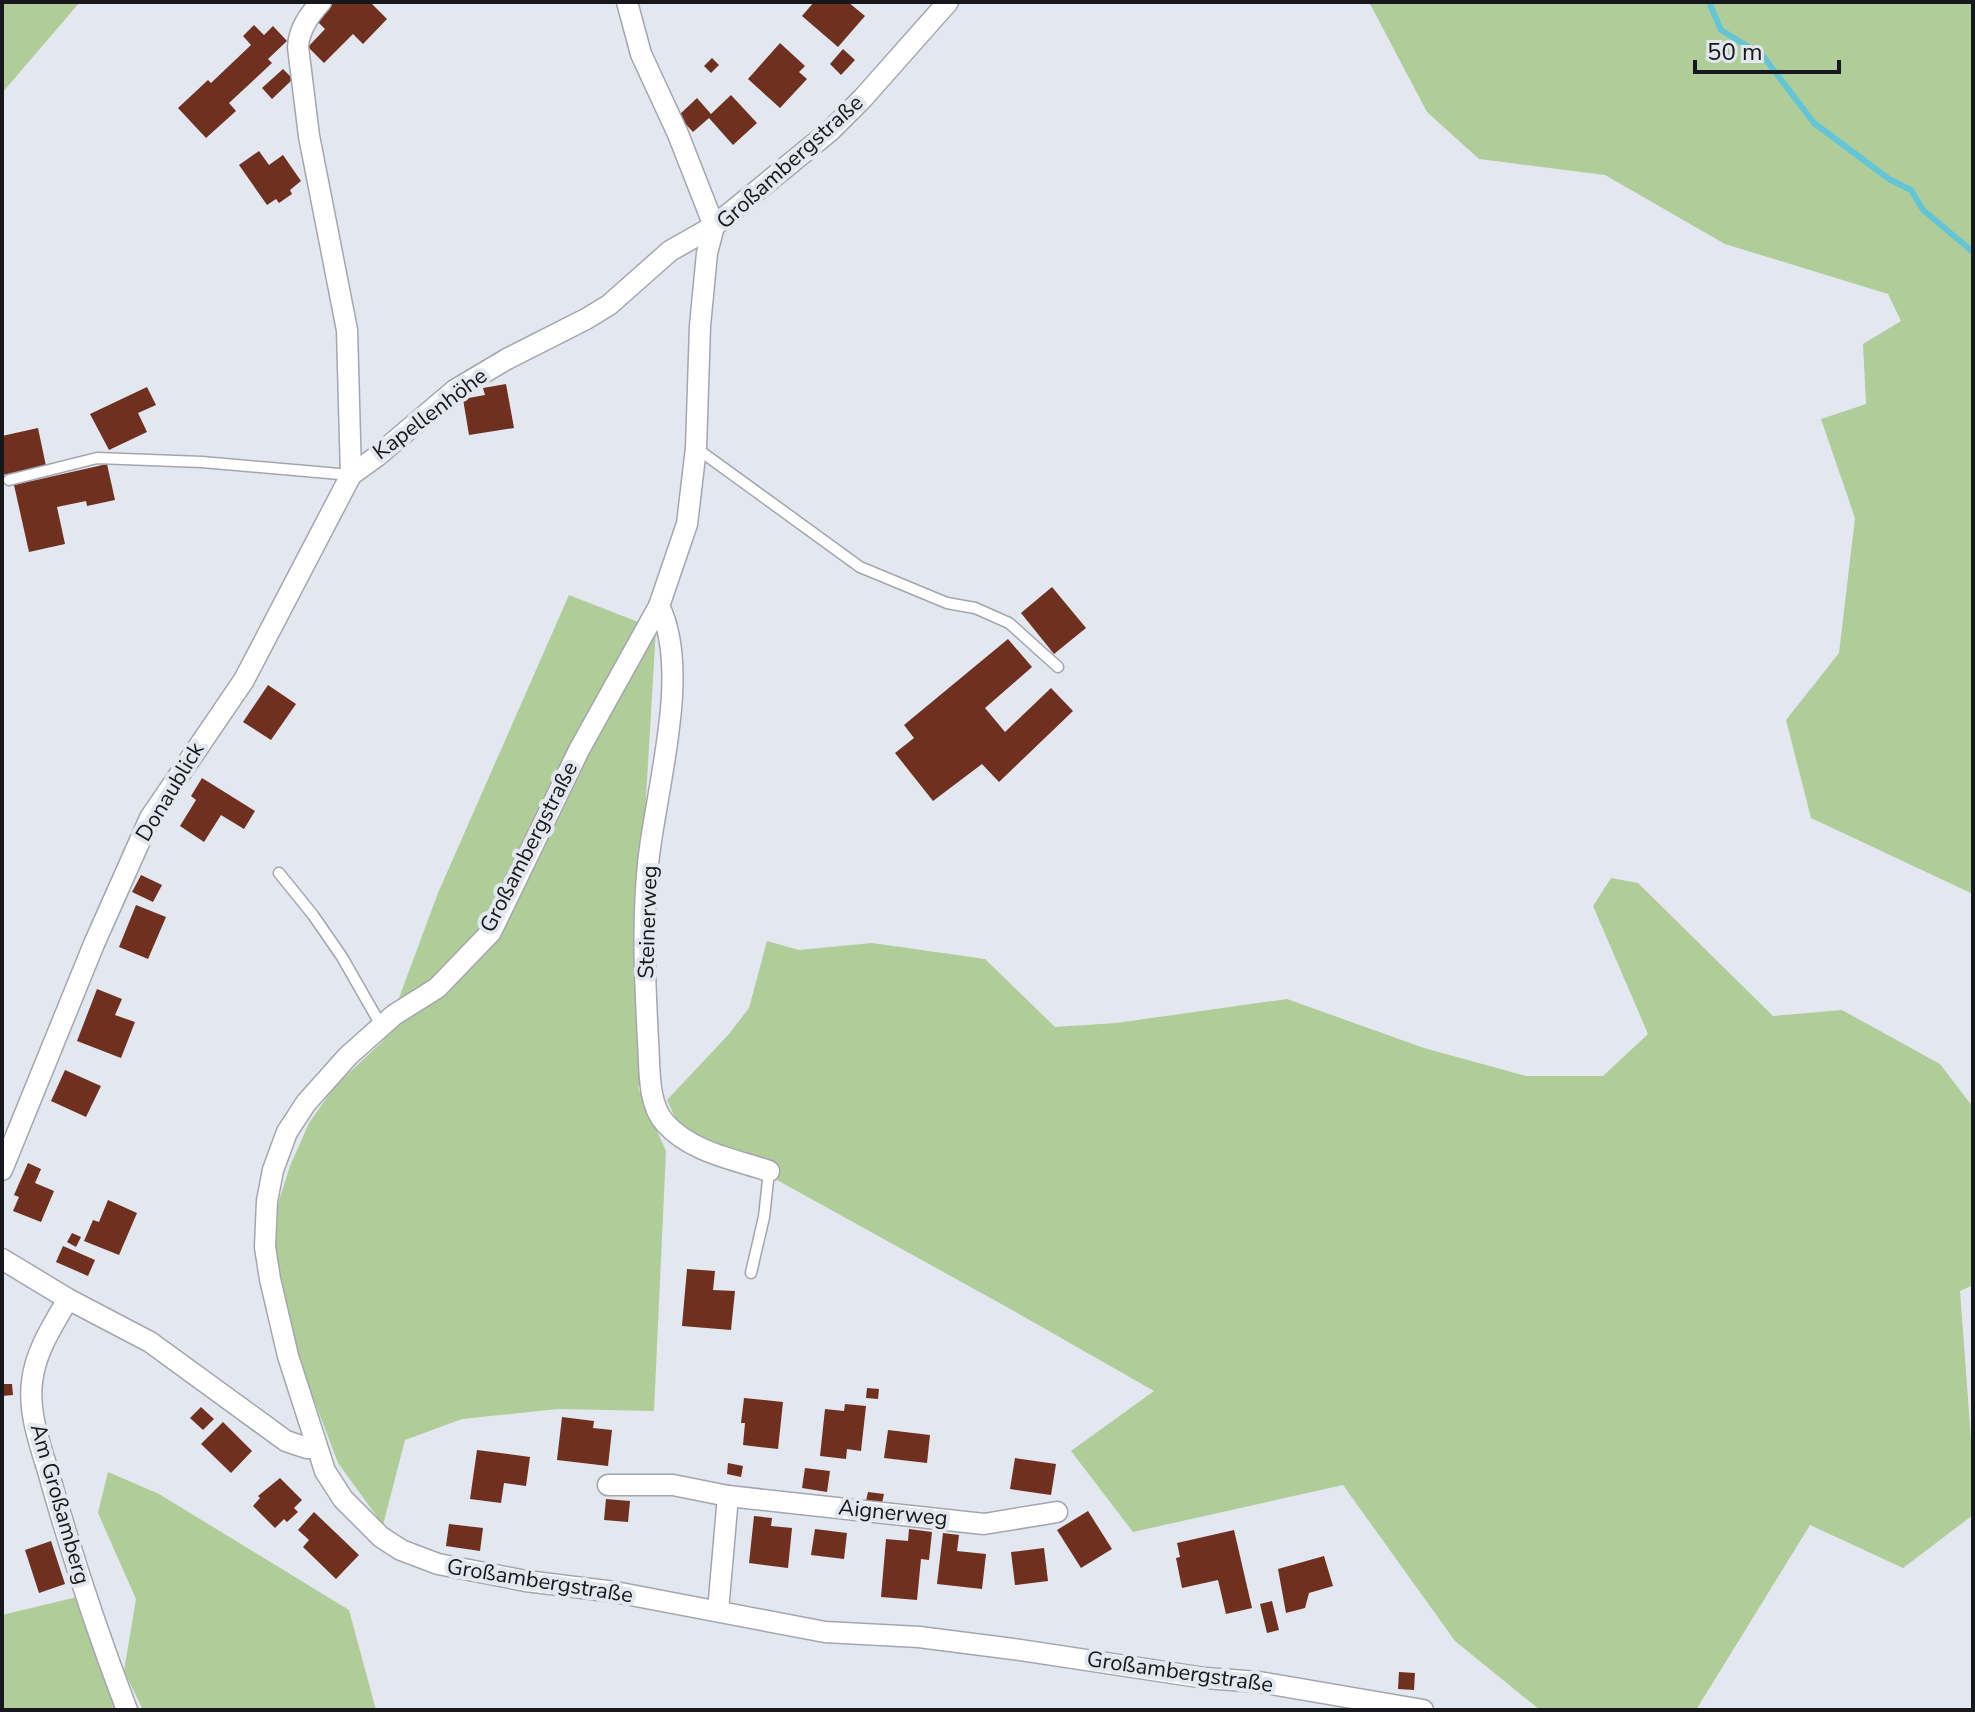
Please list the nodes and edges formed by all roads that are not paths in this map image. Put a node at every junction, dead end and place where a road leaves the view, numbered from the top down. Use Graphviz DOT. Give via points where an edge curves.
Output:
graph roads {
  1 [pos="321,2"];
  2 [pos="627,2"];
  3 [pos="948,2"];
  4 [pos="714,226"];
  5 [pos="696,448"];
  6 [pos="351,475"];
  7 [pos="9,480"];
  8 [pos="659,606"];
  9 [pos="1058,667"];
  10 [pos="279,873"];
  11 [pos="382,1027"];
  12 [pos="2,1170"];
  13 [pos="769,1171"];
  14 [pos="2,1259"];
  15 [pos="751,1273"];
  16 [pos="68,1299"];
  17 [pos="317,1448"];
  18 [pos="608,1485"];
  19 [pos="728,1496"];
  20 [pos="1057,1512"];
  21 [pos="718,1611"];
  22 [pos="127,1710"];
  23 [pos="1423,1710"];
  1 -- 6 [label="street, Kapellenhöhe" via="305,23 298,47 309,136 347,330"];
  2 -- 4 [label="street" via="641,54"];
  3 -- 4 [label="street, Großambergstraße" via="830,131"];
  4 -- 5 [label="street, Großambergstraße" via="700,326"];
  4 -- 6 [label="street, Kapellenhöhe" via="670,251 609,305 455,390"];
  5 -- 8 [label="street, Großambergstraße" via="687,524"];
  5 -- 9 [label="lane" via="860,567 1009,623"];
  6 -- 7 [label="lane" via="97,458"];
  6 -- 12 [label="street, Donaublick" via="244,680 150,818"];
  8 -- 11 [label="street, Großambergstraße" via="579,750 491,932 437,988"];
  8 -- 13 [label="street, Steinerweg" via="667,622 672,674 647,879 651,1091 662,1120 683,1141"];
  10 -- 11 [label="lane" via="342,957"];
  11 -- 17 [label="street, Großambergstraße" via="306,1103 287,1132 267,1201 270,1279"];
  13 -- 15 [label="lane"];
  14 -- 16 [label="street"];
  16 -- 17 [label="street" via="150,1342 286,1441"];
  16 -- 22 [label="street, Am Großamberg" via="35,1362 33,1409 56,1501"];
  17 -- 21 [label="street, Großambergstraße" via="343,1499 401,1550 482,1574"];
  18 -- 19 [label="street, Aignerweg" via="673,1485"];
  19 -- 20 [label="street, Aignerweg" via="984,1524"];
  19 -- 21 [label="street"];
  21 -- 23 [label="street, Großambergstraße" via="825,1632 981,1645"];
}
